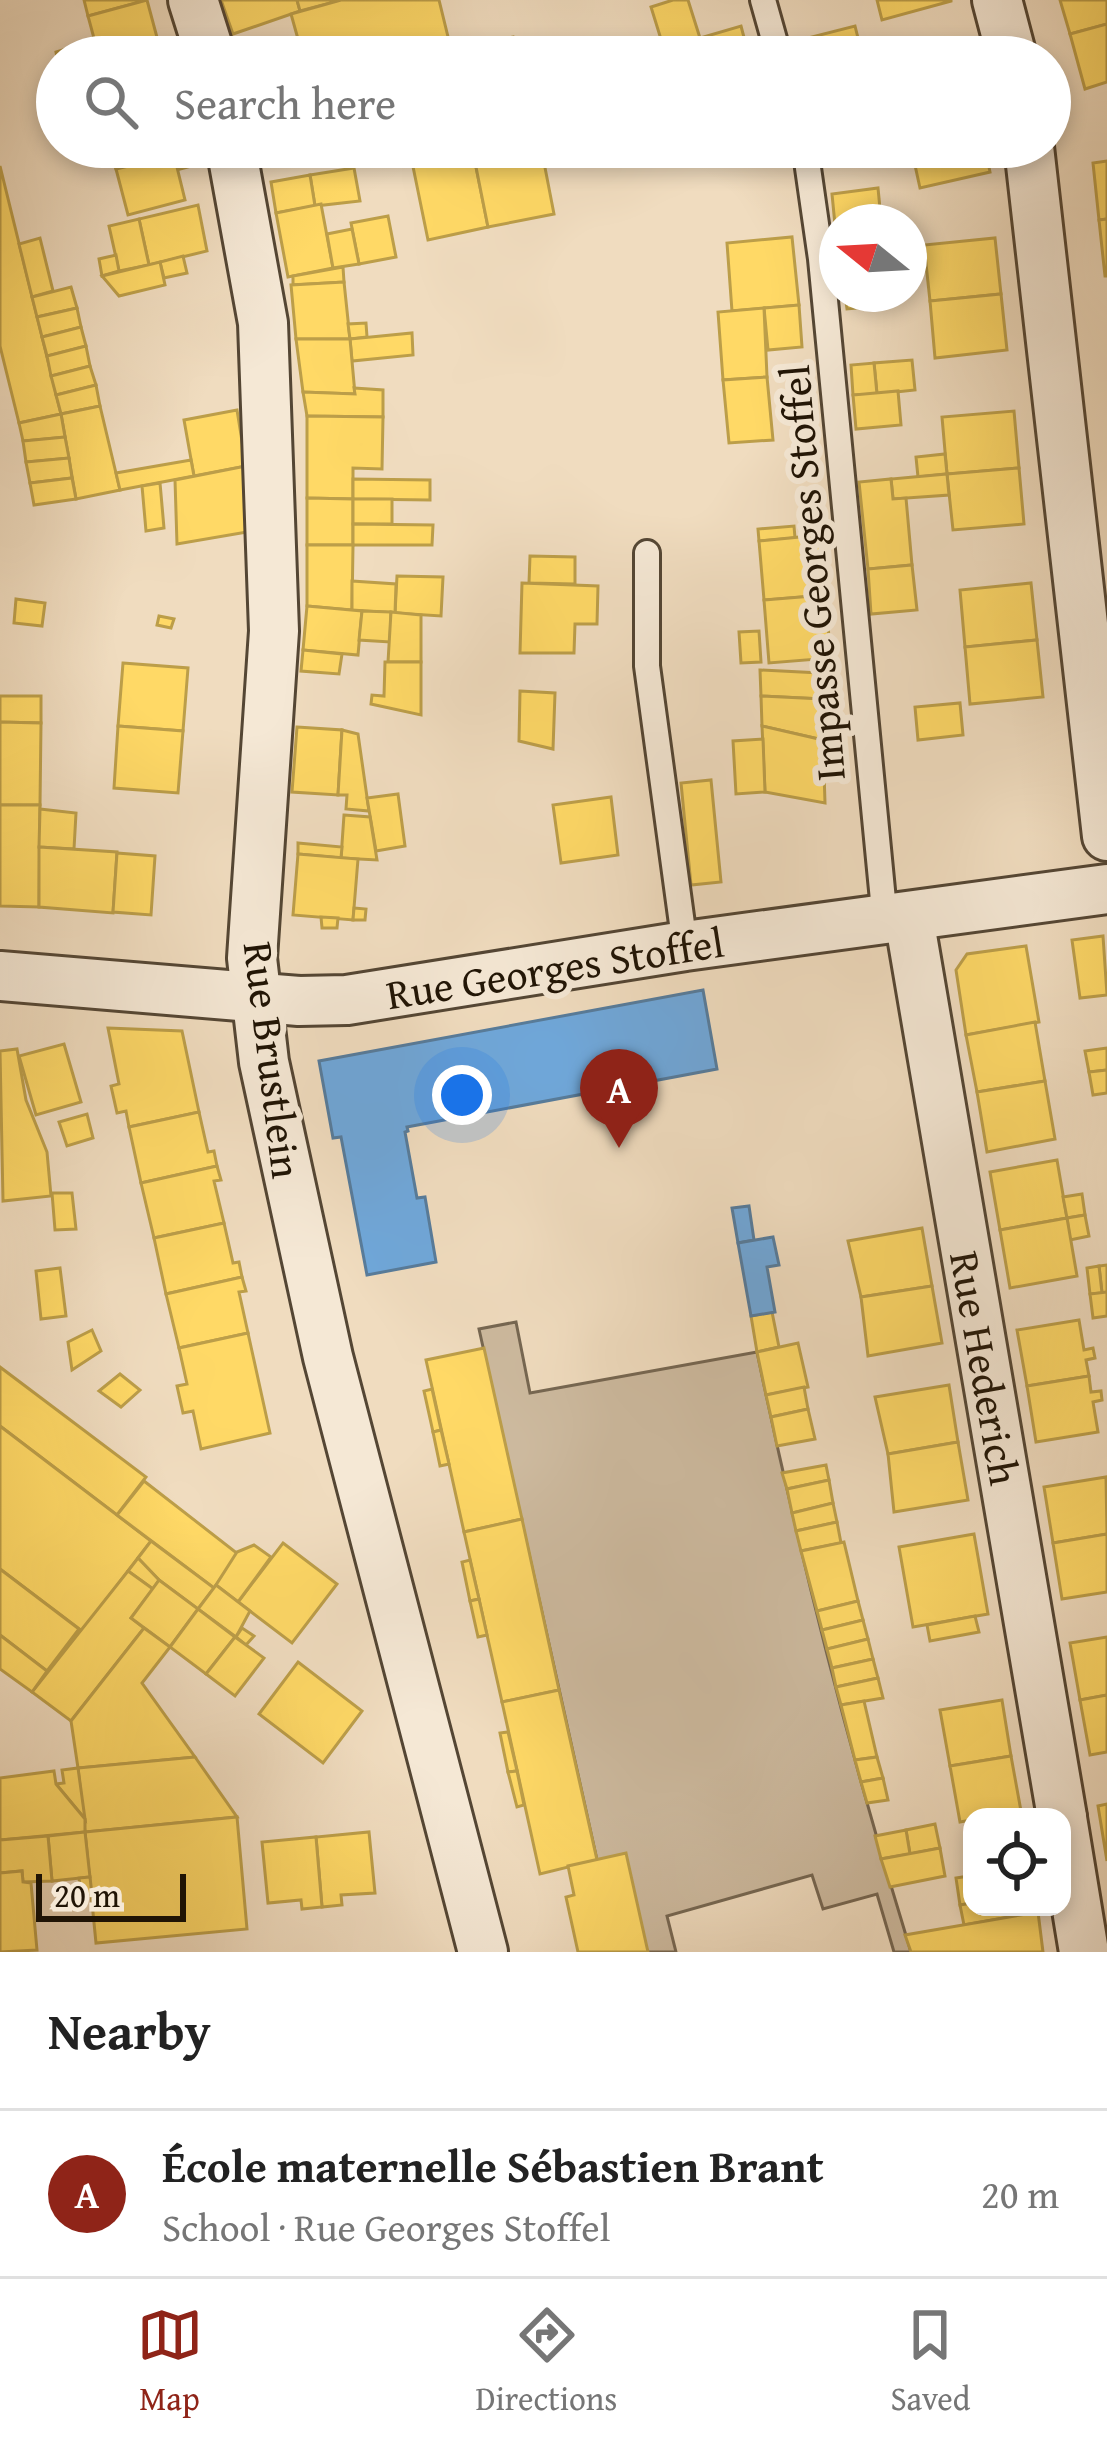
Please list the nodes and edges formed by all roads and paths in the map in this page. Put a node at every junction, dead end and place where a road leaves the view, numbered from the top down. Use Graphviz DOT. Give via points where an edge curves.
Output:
graph roads {
  1 [pos="194,0"];
  2 [pos="763,0"];
  3 [pos="997,0"];
  4 [pos="205,36"];
  5 [pos="773,36"];
  6 [pos="1006,36"];
  7 [pos="235,168"];
  8 [pos="808,168"];
  9 [pos="1031,168"];
  10 [pos="647,553"];
  11 [pos="1107,836"];
  12 [pos="1107,889"];
  13 [pos="897,920"];
  14 [pos="685,946"];
  15 [pos="0,976"];
  16 [pos="257,998"];
  17 [pos="1060,1808"];
  18 [pos="1071,1873"];
  19 [pos="483,1952"];
  20 [pos="1084,1952"];
  1 -- 4 [label="street"];
  2 -- 5 [label="lane"];
  3 -- 6 [label="street"];
  7 -- 16 [label="street, Rue Brustlein" via="263,323 273,608 252,958"];
  8 -- 13 [label="lane, Impasse Georges Stoffel"];
  9 -- 11 [label="street"];
  10 -- 14 [label="lane" via="647,666"];
  12 -- 13 [label="street, Rue Georges Stoffel"];
  13 -- 14 [label="street, Rue Georges Stoffel"];
  13 -- 17 [label="street, Rue Hederich"];
  14 -- 16 [label="street, Rue Georges Stoffel" via="347,1000"];
  15 -- 16 [label="street, Rue Georges Stoffel"];
  16 -- 19 [label="street, Rue Brustlein" via="328,1357"];
  18 -- 20 [label="street, Rue Hederich"];
}
